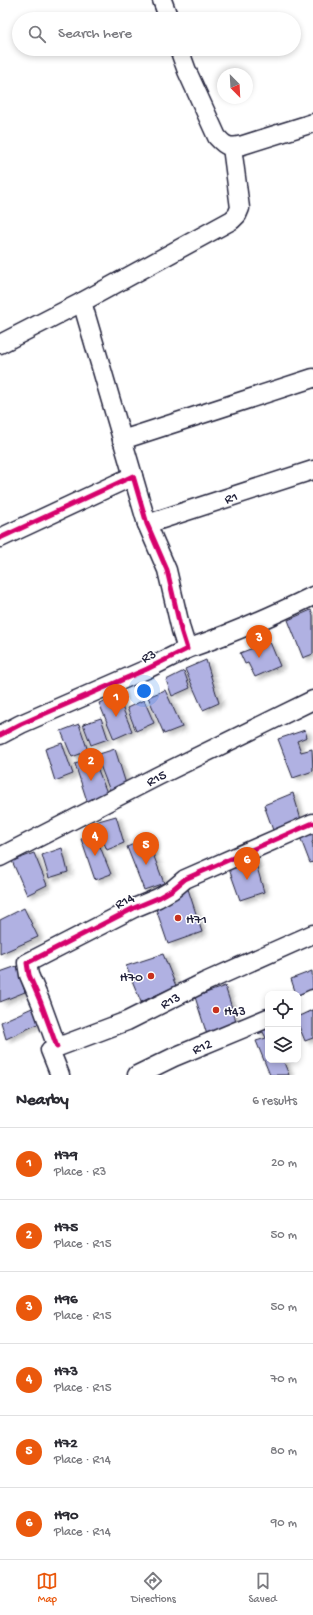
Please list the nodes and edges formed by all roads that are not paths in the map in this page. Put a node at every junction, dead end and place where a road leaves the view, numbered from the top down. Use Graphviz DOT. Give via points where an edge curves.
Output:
graph roads {
  1 [pos="164,0"];
  2 [pos="167,12"];
  3 [pos="181,56"];
  4 [pos="313,123"];
  5 [pos="232,147"];
  6 [pos="82,302"];
  7 [pos="0,344"];
  8 [pos="313,378"];
  9 [pos="122,440"];
  10 [pos="313,470"];
  11 [pos="132,476"];
  12 [pos="147,524"];
  13 [pos="0,538"];
  14 [pos="313,596"];
  15 [pos="187,649"];
  16 [pos="313,700"];
  17 [pos="0,735"];
  18 [pos="313,823"];
  19 [pos="0,857"];
  20 [pos="313,934"];
  21 [pos="313,999"];
  22 [pos="301,1005"];
  23 [pos="265,1019"];
  24 [pos="57,1048"];
  25 [pos="60,1075"];
  26 [pos="137,1075"];
  1 -- 2 [label="street"];
  3 -- 5 [label="street" via="217,137"];
  4 -- 5 [label="street"];
  5 -- 6 [label="street" via="240,208 237,216"];
  6 -- 7 [label="street"];
  6 -- 9 [label="street"];
  8 -- 9 [label="street"];
  9 -- 11 [label="street"];
  10 -- 12 [label="street, R1"];
  11 -- 12 [label="street"];
  11 -- 13 [label="street"];
  12 -- 15 [label="street" via="166,570"];
  14 -- 15 [label="street" via="215,640"];
  15 -- 17 [label="street, R3"];
  16 -- 19 [label="street, R15"];
  18 -- 24 [label="street, R14" via="185,879 158,898 27,963 29,975"];
  20 -- 24 [label="street, R13" via="205,982 127,1021"];
  21 -- 22 [label="street"];
  23 -- 26 [label="street, R12"];
  24 -- 25 [label="street" via="50,1050"];
}
